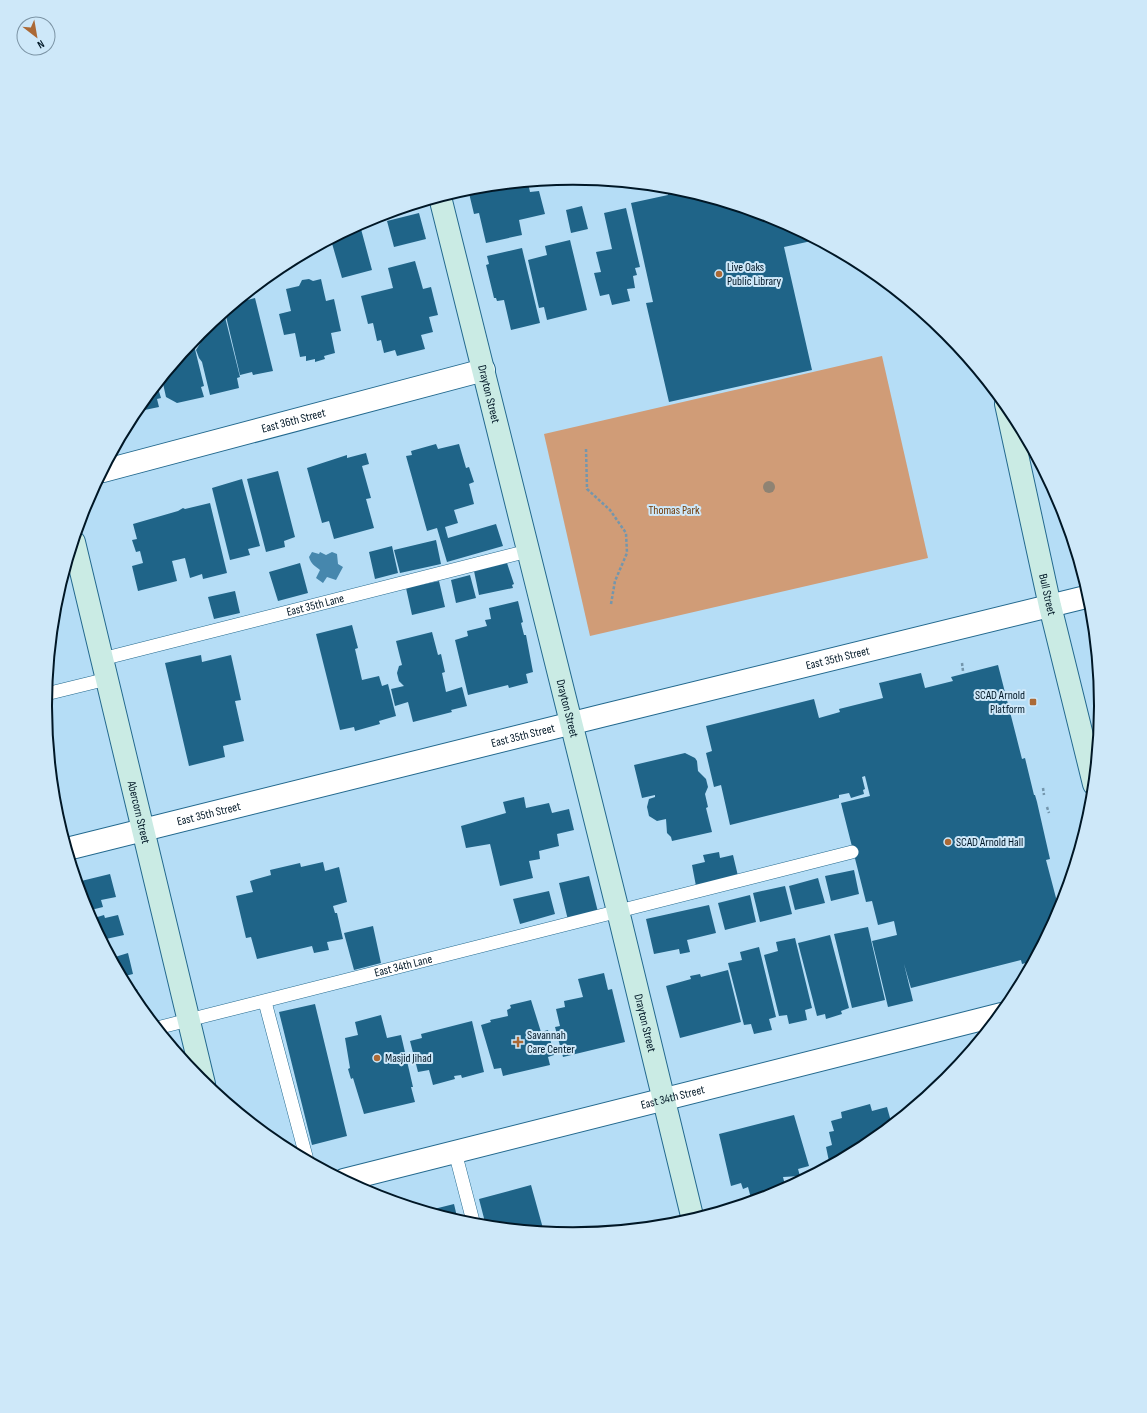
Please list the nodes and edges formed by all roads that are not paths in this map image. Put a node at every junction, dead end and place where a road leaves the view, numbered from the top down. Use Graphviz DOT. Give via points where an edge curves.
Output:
graph roads {
  1 [pos="441,202"];
  2 [pos="484,370"];
  3 [pos="1010,422"];
  4 [pos="110,469"];
  5 [pos="76,551"];
  6 [pos="528,551"];
  7 [pos="1083,598"];
  8 [pos="1050,606"];
  9 [pos="104,669"];
  10 [pos="52,691"];
  11 [pos="571,724"];
  12 [pos="1091,771"];
  13 [pos="143,830"];
  14 [pos="72,848"];
  15 [pos="852,852"];
  16 [pos="618,911"];
  17 [pos="265,1002"];
  18 [pos="992,1016"];
  19 [pos="189,1021"];
  20 [pos="162,1027"];
  21 [pos="201,1071"];
  22 [pos="663,1100"];
  23 [pos="456,1152"];
  24 [pos="305,1153"];
  25 [pos="352,1178"];
  26 [pos="692,1214"];
  27 [pos="472,1218"];
  1 -- 2 [label="main road, Drayton Street"];
  2 -- 4 [label="street, East 36th Street"];
  2 -- 6 [label="main road, Drayton Street"];
  3 -- 8 [label="main road, Bull Street"];
  5 -- 9 [label="main road, Abercorn Street"];
  6 -- 9 [label="lane, East 35th Lane"];
  6 -- 11 [label="main road, Drayton Street"];
  7 -- 8 [label="street, East 35th Street"];
  8 -- 11 [label="street, East 35th Street"];
  8 -- 12 [label="main road, Bull Street"];
  9 -- 10 [label="lane, East 35th Lane"];
  9 -- 13 [label="main road, Abercorn Street"];
  11 -- 13 [label="street, East 35th Street"];
  11 -- 16 [label="main road, Drayton Street"];
  13 -- 14 [label="street, East 35th Street"];
  13 -- 19 [label="main road, Abercorn Street"];
  15 -- 16 [label="lane, East 34th Lane"];
  16 -- 17 [label="lane, East 34th Lane"];
  16 -- 22 [label="main road, Drayton Street"];
  17 -- 19 [label="lane, East 34th Lane"];
  17 -- 24 [label="lane"];
  18 -- 22 [label="street, East 34th Street"];
  19 -- 20 [label="lane, East 34th Lane"];
  19 -- 21 [label="main road, Abercorn Street"];
  22 -- 23 [label="street, East 34th Street"];
  22 -- 26 [label="main road, Drayton Street"];
  23 -- 25 [label="street, East 34th Street"];
  23 -- 27 [label="lane"];
}
